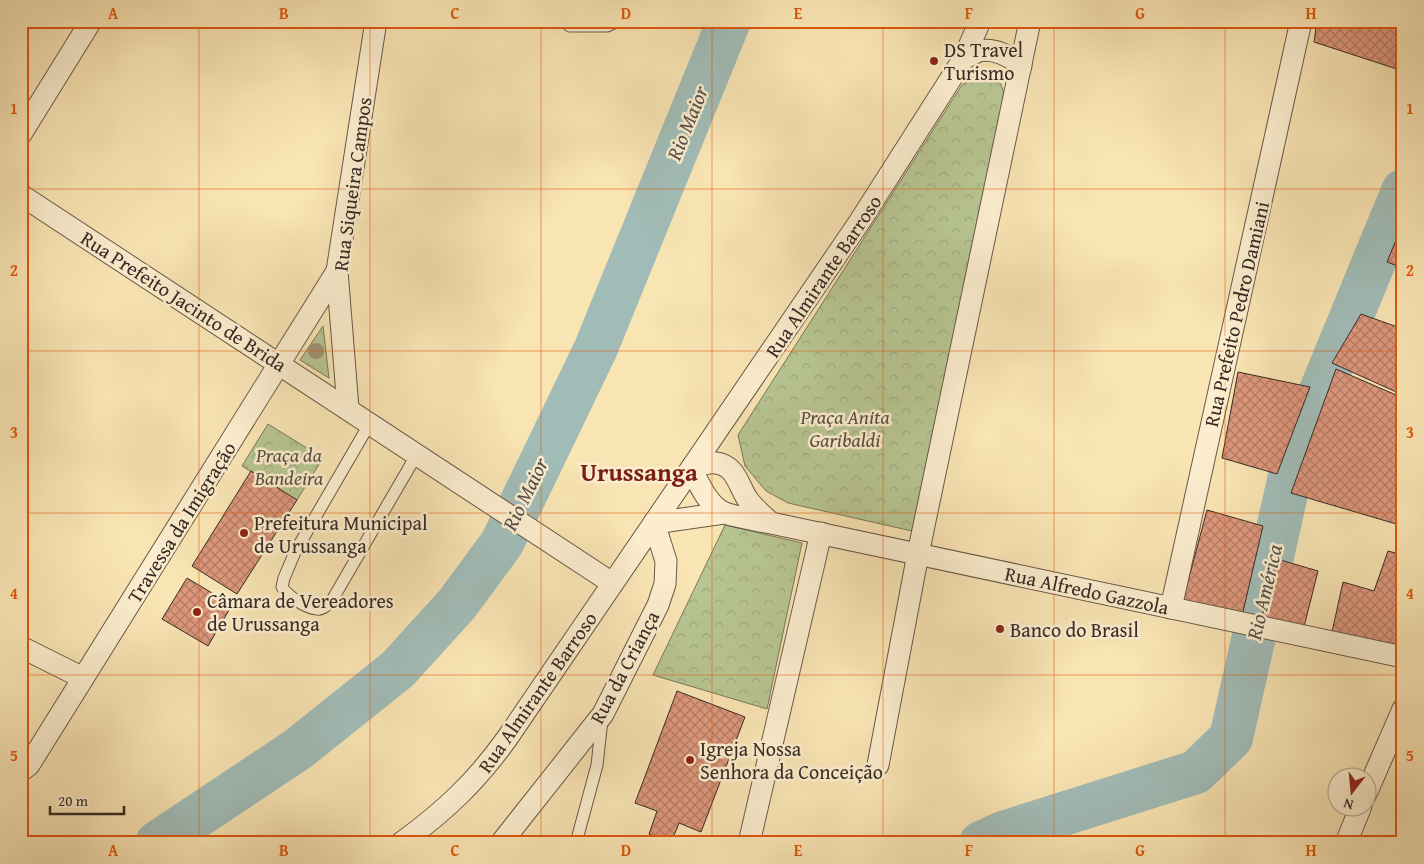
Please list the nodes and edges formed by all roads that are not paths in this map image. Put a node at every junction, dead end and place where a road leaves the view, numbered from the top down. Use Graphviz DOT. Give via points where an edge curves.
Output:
graph roads {
  1 [pos="91,21"];
  2 [pos="376,21"];
  3 [pos="562,21"];
  4 [pos="618,21"];
  5 [pos="980,21"];
  6 [pos="1030,21"];
  7 [pos="1302,21"];
  8 [pos="964,58"];
  9 [pos="1021,66"];
  10 [pos="21,134"];
  11 [pos="21,195"];
  12 [pos="338,271"];
  13 [pos="279,363"];
  14 [pos="348,408"];
  15 [pos="370,423"];
  16 [pos="417,454"];
  17 [pos="692,466"];
  18 [pos="724,512"];
  19 [pos="654,523"];
  20 [pos="771,523"];
  21 [pos="821,533"];
  22 [pos="918,554"];
  23 [pos="612,583"];
  24 [pos="1171,608"];
  25 [pos="21,648"];
  26 [pos="1403,657"];
  27 [pos="83,678"];
  28 [pos="1403,709"];
  29 [pos="602,714"];
  30 [pos="878,765"];
  31 [pos="21,771"];
  32 [pos="1376,771"];
  33 [pos="1357,816"];
  34 [pos="1348,838"];
  35 [pos="401,843"];
  36 [pos="501,843"];
  37 [pos="576,843"];
  38 [pos="749,843"];
  1 -- 10 [label="street"];
  2 -- 12 [label="street, Rua Siqueira Campos"];
  3 -- 4 [label="lane" via="570,26 607,26"];
  5 -- 8 [label="street, Rua Almirante Barroso"];
  6 -- 9 [label="street"];
  7 -- 24 [label="street, Rua Prefeito Pedro Damiani"];
  8 -- 9 [label="street" via="981,51 998,52 1013,58"];
  8 -- 17 [label="street, Rua Almirante Barroso" via="827,271"];
  9 -- 22 [label="street"];
  11 -- 13 [label="street, Rua Prefeito Jacinto de Brida"];
  12 -- 13 [label="street, Travessa da Imigração"];
  12 -- 14 [label="street, Rua Siqueira Campos"];
  13 -- 14 [label="street, Rua Prefeito Jacinto de Brida"];
  13 -- 27 [label="street, Travessa da Imigração"];
  14 -- 15 [label="street, Rua Prefeito Jacinto de Brida"];
  15 -- 16 [label="street, Rua Prefeito Jacinto de Brida"];
  15 -- 16 [label="lane" via="295,552 282,587 295,600 317,609 332,602"];
  16 -- 23 [label="street, Rua Prefeito Jacinto de Brida"];
  17 -- 18 [label="street, Rua Alfredo Gazzola" via="707,498"];
  17 -- 19 [label="street, Rua Almirante Barroso"];
  17 -- 20 [label="street" via="716,462 725,466 734,473 757,512"];
  18 -- 19 [label="street"];
  18 -- 20 [label="street, Rua Alfredo Gazzola"];
  19 -- 23 [label="street, Rua Almirante Barroso"];
  19 -- 29 [label="street, Rua da Criança" via="666,561 666,584"];
  20 -- 21 [label="street, Rua Alfredo Gazzola"];
  21 -- 22 [label="street, Rua Alfredo Gazzola"];
  21 -- 38 [label="street"];
  22 -- 24 [label="street, Rua Alfredo Gazzola"];
  22 -- 30 [label="street"];
  23 -- 35 [label="street, Rua Almirante Barroso" via="492,760 468,788"];
  24 -- 26 [label="street, Rua Alfredo Gazzola"];
  25 -- 27 [label="street"];
  27 -- 31 [label="street, Travessa da Imigração" via="29,765"];
  28 -- 32 [label="street"];
  29 -- 36 [label="street, Rua da Criança"];
  29 -- 37 [label="lane" via="597,765"];
  33 -- 34 [label="street"];
}
